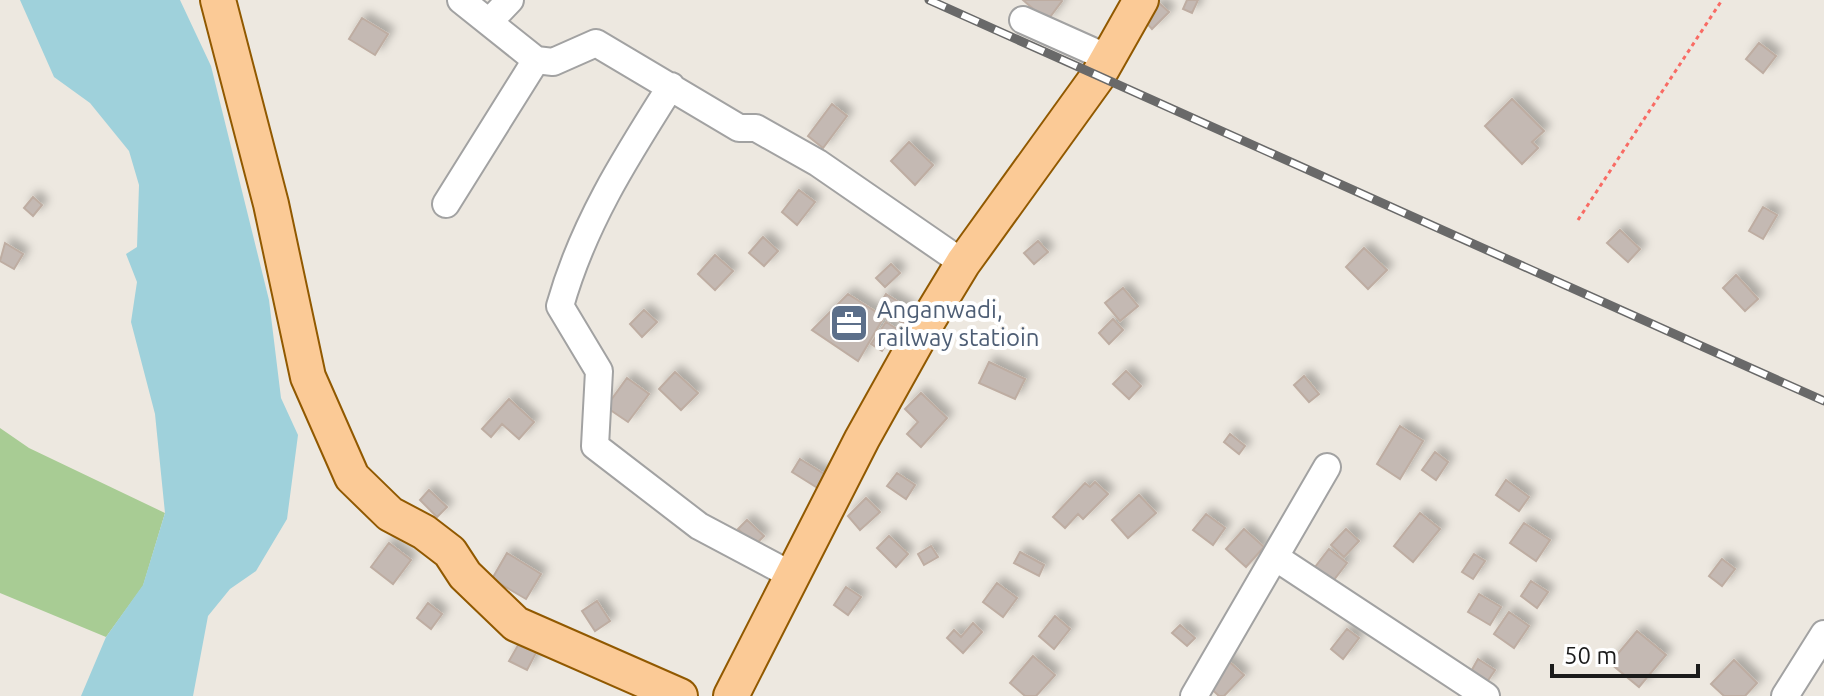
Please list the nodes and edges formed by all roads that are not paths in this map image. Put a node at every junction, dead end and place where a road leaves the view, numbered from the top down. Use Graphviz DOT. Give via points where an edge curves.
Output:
graph roads {
  1 [pos="218,0"];
  2 [pos="461,0"];
  3 [pos="510,0"];
  4 [pos="1141,0"];
  5 [pos="1023,20"];
  6 [pos="489,22"];
  7 [pos="1108,58"];
  8 [pos="536,60"];
  9 [pos="671,86"];
  10 [pos="446,204"];
  11 [pos="963,263"];
  12 [pos="1327,467"];
  13 [pos="1275,557"];
  14 [pos="795,577"];
  15 [pos="1824,634"];
  16 [pos="1471,692"];
  17 [pos="680,696"];
  18 [pos="731,696"];
  19 [pos="1194,696"];
  20 [pos="1785,696"];
  1 -- 17 [label="main road" via="271,204 308,377 352,477 390,514 450,552 473,584 516,624"];
  2 -- 6 [label="street"];
  3 -- 6 [label="street"];
  4 -- 7 [label="main road"];
  5 -- 7 [label="street"];
  6 -- 8 [label="street"];
  7 -- 11 [label="main road"];
  8 -- 9 [label="street" via="553,62 596,43"];
  8 -- 10 [label="street"];
  9 -- 11 [label="street" via="739,128 756,128 818,163"];
  9 -- 14 [label="street" via="610,183 574,256 560,306 599,371 595,446 699,526"];
  11 -- 14 [label="main road" via="862,439"];
  12 -- 13 [label="street"];
  13 -- 16 [label="street"];
  13 -- 19 [label="street"];
  14 -- 18 [label="main road"];
  15 -- 20 [label="street"];
}
